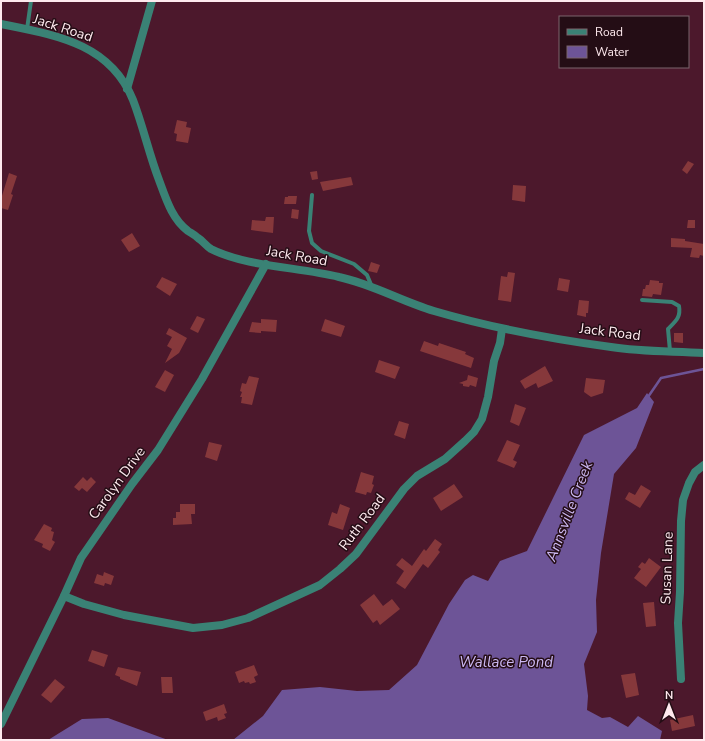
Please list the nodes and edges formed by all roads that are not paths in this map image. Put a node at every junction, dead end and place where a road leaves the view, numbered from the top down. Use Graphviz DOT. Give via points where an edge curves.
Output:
graph roads {
  1 [pos="31,1"];
  2 [pos="152,1"];
  3 [pos="1,24"];
  4 [pos="27,30"];
  5 [pos="127,88"];
  6 [pos="312,196"];
  7 [pos="266,264"];
  8 [pos="372,288"];
  9 [pos="642,300"];
  10 [pos="502,329"];
  11 [pos="670,351"];
  12 [pos="704,352"];
  13 [pos="704,465"];
  14 [pos="64,596"];
  15 [pos="681,679"];
  16 [pos="1,724"];
  1 -- 4 [label="lane"];
  2 -- 5 [label="street"];
  3 -- 4 [label="street, Jack Road"];
  4 -- 5 [label="street, Jack Road" via="55,36 94,52 111,66"];
  5 -- 7 [label="street, Jack Road" via="142,124 154,169 176,220 209,248 234,258"];
  6 -- 8 [label="lane" via="309,231 312,243 321,252 354,264 367,275"];
  7 -- 8 [label="street, Jack Road" via="339,277"];
  7 -- 14 [label="street, Carolyn Drive" via="202,379 158,450 81,558"];
  8 -- 10 [label="street, Jack Road" via="432,310"];
  9 -- 11 [label="lane" via="672,302 679,306 677,320 668,329"];
  10 -- 11 [label="street, Jack Road" via="613,348"];
  10 -- 14 [label="street, Ruth Road" via="488,397 482,419 474,432 445,459 417,476 404,489 356,554 320,584 248,618 222,625 193,628 124,615"];
  11 -- 12 [label="street, Jack Road"];
  13 -- 15 [label="street, Susan Lane" via="695,472 683,500 678,623"];
  14 -- 16 [label="street, Carolyn Drive"];
}
